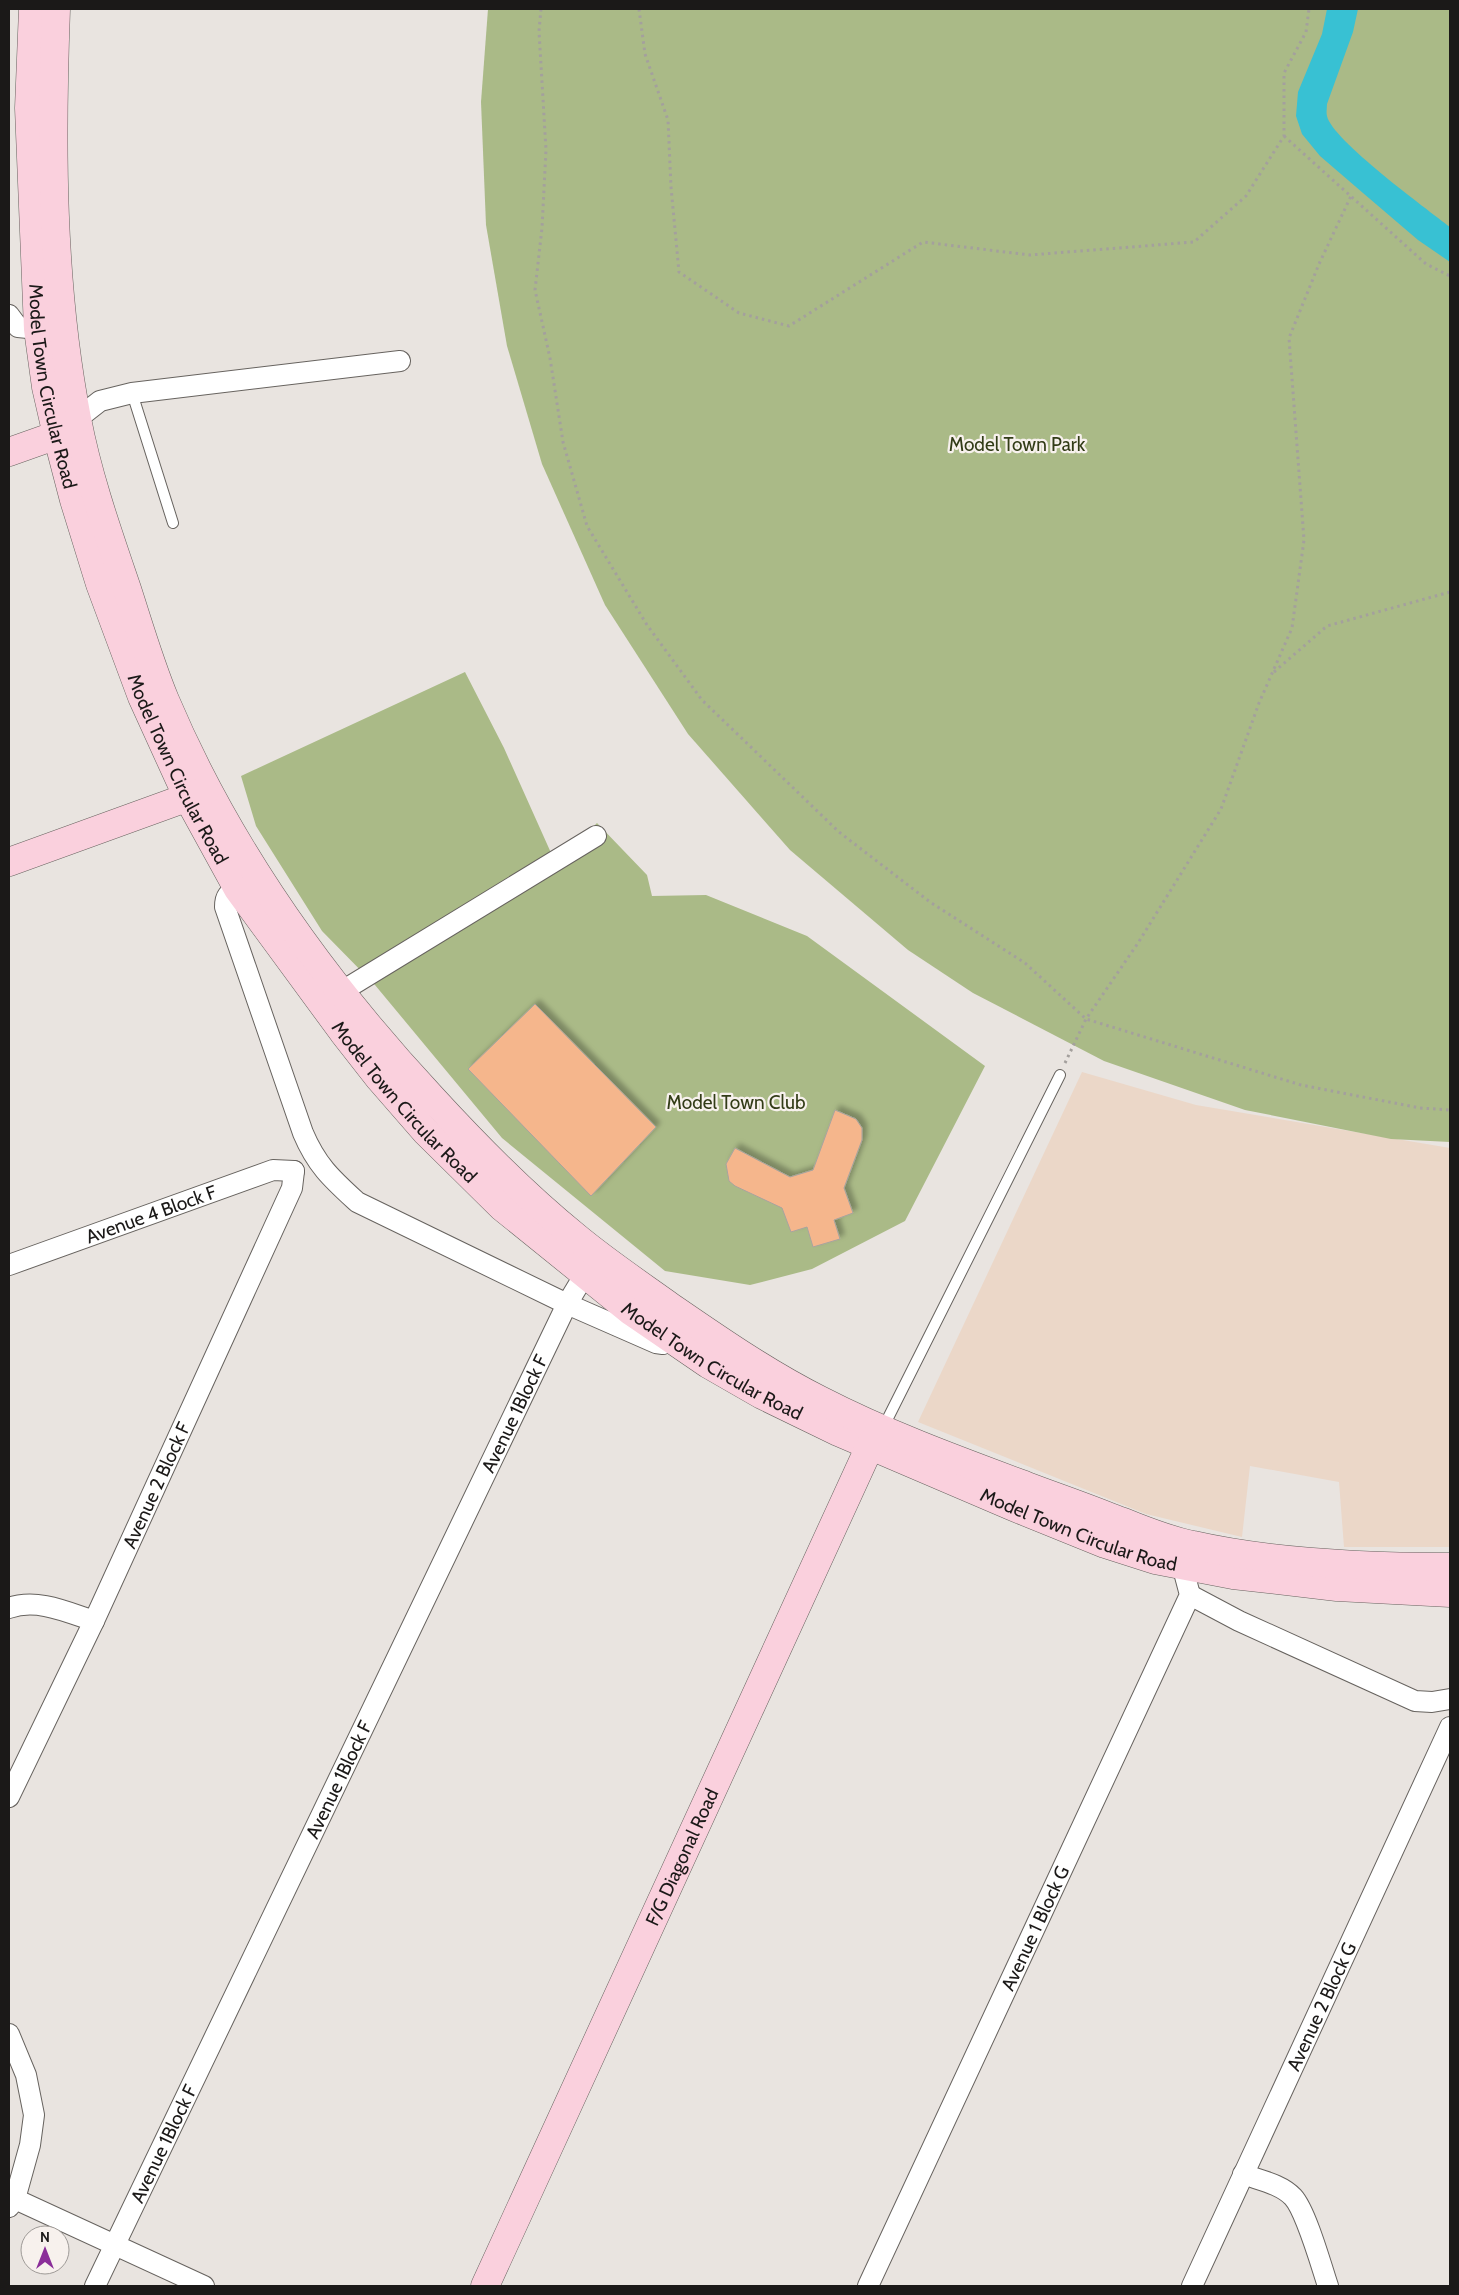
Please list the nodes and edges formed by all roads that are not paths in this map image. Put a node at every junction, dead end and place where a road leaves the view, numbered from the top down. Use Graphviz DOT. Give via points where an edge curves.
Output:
graph roads {
  1 [pos="33,9"];
  2 [pos="56,9"];
  3 [pos="9,315"];
  4 [pos="38,329"];
  5 [pos="400,361"];
  6 [pos="132,393"];
  7 [pos="67,427"];
  8 [pos="9,452"];
  9 [pos="173,523"];
  10 [pos="197,794"];
  11 [pos="596,836"];
  12 [pos="9,862"];
  13 [pos="238,889"];
  14 [pos="339,993"];
  15 [pos="1060,1075"];
  16 [pos="314,1158"];
  17 [pos="294,1171"];
  18 [pos="9,1265"];
  19 [pos="584,1274"];
  20 [pos="567,1304"];
  21 [pos="681,1330"];
  22 [pos="876,1437"];
  23 [pos="1190,1556"];
  24 [pos="1450,1567"];
  25 [pos="1450,1593"];
  26 [pos="1190,1595"];
  27 [pos="9,1608"];
  28 [pos="94,1621"];
  29 [pos="1449,1703"];
  30 [pos="1450,1727"];
  31 [pos="9,1797"];
  32 [pos="9,2034"];
  33 [pos="1243,2174"];
  34 [pos="12,2203"];
  35 [pos="115,2244"];
  36 [pos="95,2286"];
  37 [pos="204,2286"];
  38 [pos="485,2286"];
  39 [pos="868,2286"];
  40 [pos="1192,2286"];
  41 [pos="1328,2286"];
  1 -- 4 [label="main road, Model Town Circular Road" via="29,108"];
  2 -- 7 [label="main road, Model Town Circular Road" via="53,93 57,252"];
  3 -- 4 [label="street" via="18,327"];
  4 -- 7 [label="main road, Model Town Circular Road" via="46,387"];
  5 -- 6 [label="street"];
  6 -- 7 [label="street" via="100,401"];
  6 -- 9 [label="lane"];
  7 -- 8 [label="main road"];
  7 -- 10 [label="main road, Model Town Circular Road" via="74,500 100,584 142,697"];
  10 -- 12 [label="main road"];
  10 -- 13 [label="main road, Model Town Circular Road"];
  10 -- 14 [label="main road, Model Town Circular Road"];
  11 -- 14 [label="street"];
  13 -- 16 [label="street" via="228,893 225,907"];
  13 -- 19 [label="main road, Model Town Circular Road" via="343,1032 426,1132 502,1207"];
  14 -- 21 [label="main road, Model Town Circular Road" via="459,1127 524,1191"];
  15 -- 22 [label="lane"];
  16 -- 17 [label="street"];
  16 -- 20 [label="street" via="331,1179 357,1202"];
  17 -- 18 [label="street, Avenue 4 Block F" via="272,1170"];
  17 -- 28 [label="street, Avenue 2 Block F" via="292,1188"];
  19 -- 20 [label="street, Avenue 1Block F"];
  19 -- 21 [label="main road, Model Town Circular Road" via="632,1312"];
  20 -- 21 [label="street" via="656,1343 663,1344"];
  20 -- 35 [label="street, Avenue 1Block F"];
  21 -- 22 [label="main road, Model Town Circular Road" via="748,1359"];
  22 -- 23 [label="main road, Model Town Circular Road" via="997,1475 1162,1537"];
  22 -- 38 [label="main road, F/G Diagonal Road"];
  23 -- 24 [label="main road, Model Town Circular Road"];
  23 -- 25 [label="main road, Model Town Circular Road" via="1337,1587"];
  23 -- 26 [label="street" via="1185,1576"];
  26 -- 29 [label="street" via="1239,1621 1415,1701"];
  26 -- 39 [label="street, Avenue 1 Block G"];
  27 -- 28 [label="street" via="42,1604"];
  28 -- 31 [label="street, Avenue 2 Block F"];
  30 -- 33 [label="street, Avenue 2 Block G"];
  32 -- 34 [label="street" via="26,2076 34,2115 30,2145"];
  33 -- 40 [label="street, Avenue 2 Block G"];
  33 -- 41 [label="street" via="1292,2196 1300,2208"];
  34 -- 35 [label="street"];
  35 -- 36 [label="street, Avenue 1Block F"];
  35 -- 37 [label="street"];
}
